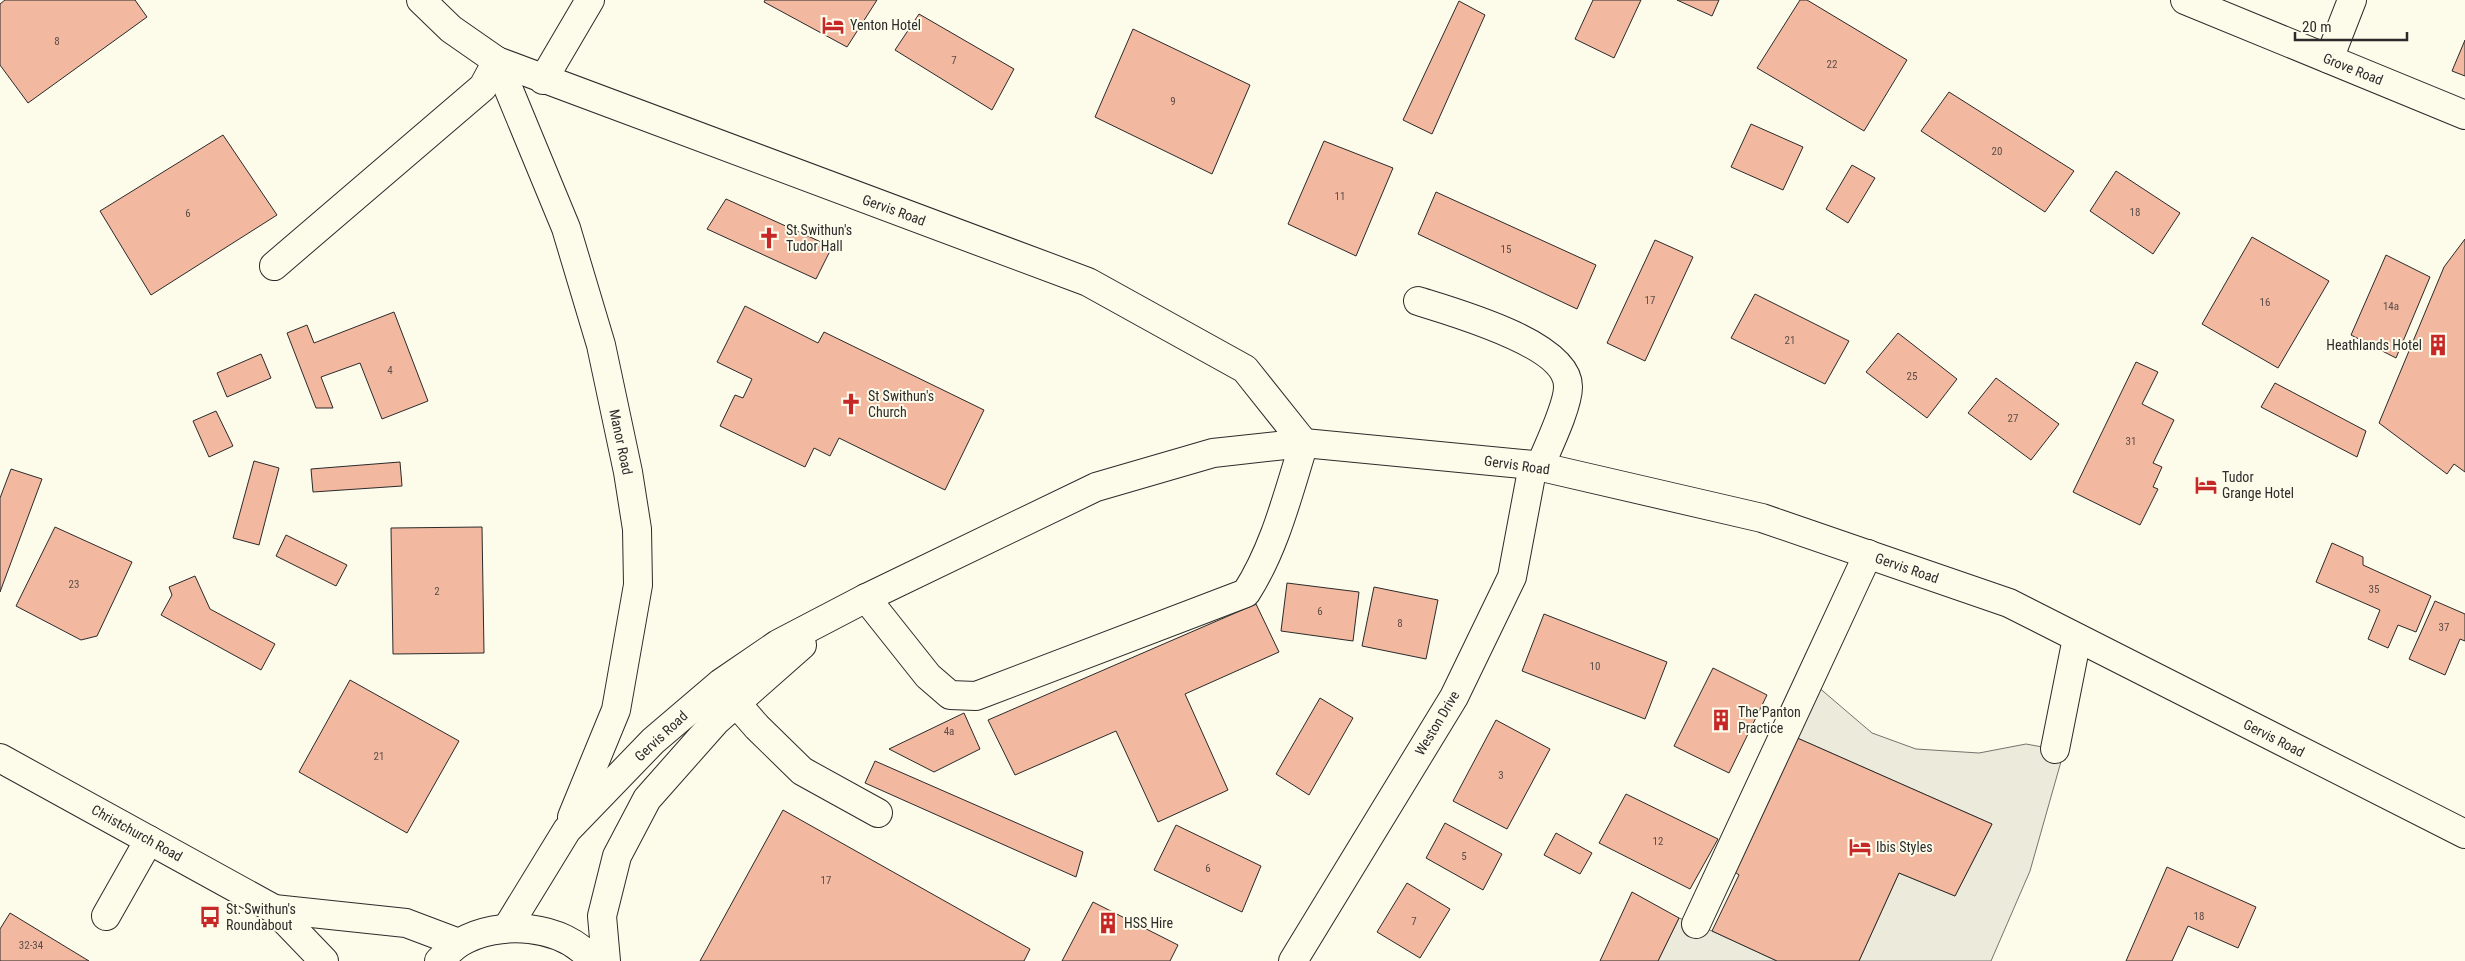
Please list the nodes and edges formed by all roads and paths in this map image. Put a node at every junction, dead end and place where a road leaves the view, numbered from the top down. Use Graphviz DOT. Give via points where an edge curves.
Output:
graph roads {
  1 [pos="421,0"];
  2 [pos="590,0"];
  3 [pos="2185,0"];
  4 [pos="2352,0"];
  5 [pos="2329,59"];
  6 [pos="497,61"];
  7 [pos="543,80"];
  8 [pos="2465,115"];
  9 [pos="274,266"];
  10 [pos="1418,302"];
  11 [pos="1304,443"];
  12 [pos="1537,466"];
  13 [pos="1868,554"];
  14 [pos="866,598"];
  15 [pos="2078,638"];
  16 [pos="728,693"];
  17 [pos="2055,749"];
  18 [pos="0,758"];
  19 [pos="878,814"];
  20 [pos="567,830"];
  21 [pos="2465,834"];
  22 [pos="149,840"];
  23 [pos="274,909"];
  24 [pos="106,916"];
  25 [pos="1696,924"];
  26 [pos="508,928"];
  27 [pos="449,952"];
  28 [pos="324,961"];
  29 [pos="593,961"];
  30 [pos="606,961"];
  31 [pos="1293,961"];
  1 -- 6 [label="street, Gervis Road" via="451,29"];
  2 -- 7 [label="street"];
  3 -- 5 [label="street, Grove Road"];
  4 -- 5 [label="street"];
  5 -- 8 [label="street, Grove Road"];
  6 -- 7 [label="street, Gervis Road"];
  6 -- 9 [label="street" via="483,87"];
  6 -- 20 [label="street, Manor Road" via="566,228 601,345 637,529 638,586 616,710"];
  7 -- 11 [label="street, Gervis Road" via="1088,282 1245,369"];
  10 -- 12 [label="street, Weston Drive" via="1465,316 1528,342 1566,372 1567,396"];
  11 -- 12 [label="street, Gervis Road"];
  11 -- 14 [label="street, Gervis Road" via="1214,453 1096,487"];
  11 -- 14 [label="street" via="1261,570 1246,593 976,696 950,695 928,676"];
  12 -- 13 [label="street, Gervis Road" via="1762,518"];
  12 -- 31 [label="street, Weston Drive" via="1512,577 1454,697"];
  13 -- 15 [label="street, Gervis Road" via="2010,603"];
  13 -- 25 [label="street" via="1815,679"];
  14 -- 16 [label="street, Gervis Road" via="778,644"];
  15 -- 17 [label="street"];
  15 -- 21 [label="street, Gervis Road"];
  16 -- 19 [label="street" via="802,772"];
  16 -- 20 [label="street, Gervis Road" via="653,742"];
  16 -- 30 [label="street, Gervis Road" via="716,720 647,798 617,856 602,916"];
  18 -- 22 [label="street, Christchurch Road"];
  20 -- 26 [label="street, Gervis Road"];
  22 -- 23 [label="street, Christchurch Road"];
  22 -- 24 [label="street"];
  23 -- 27 [label="street, Christchurch Road" via="406,924"];
  23 -- 28 [label="street, Christchurch Road"];
  26 -- 27 [label="street" via="482,933"];
  26 -- 29 [label="street" via="537,930 565,939"];
}
